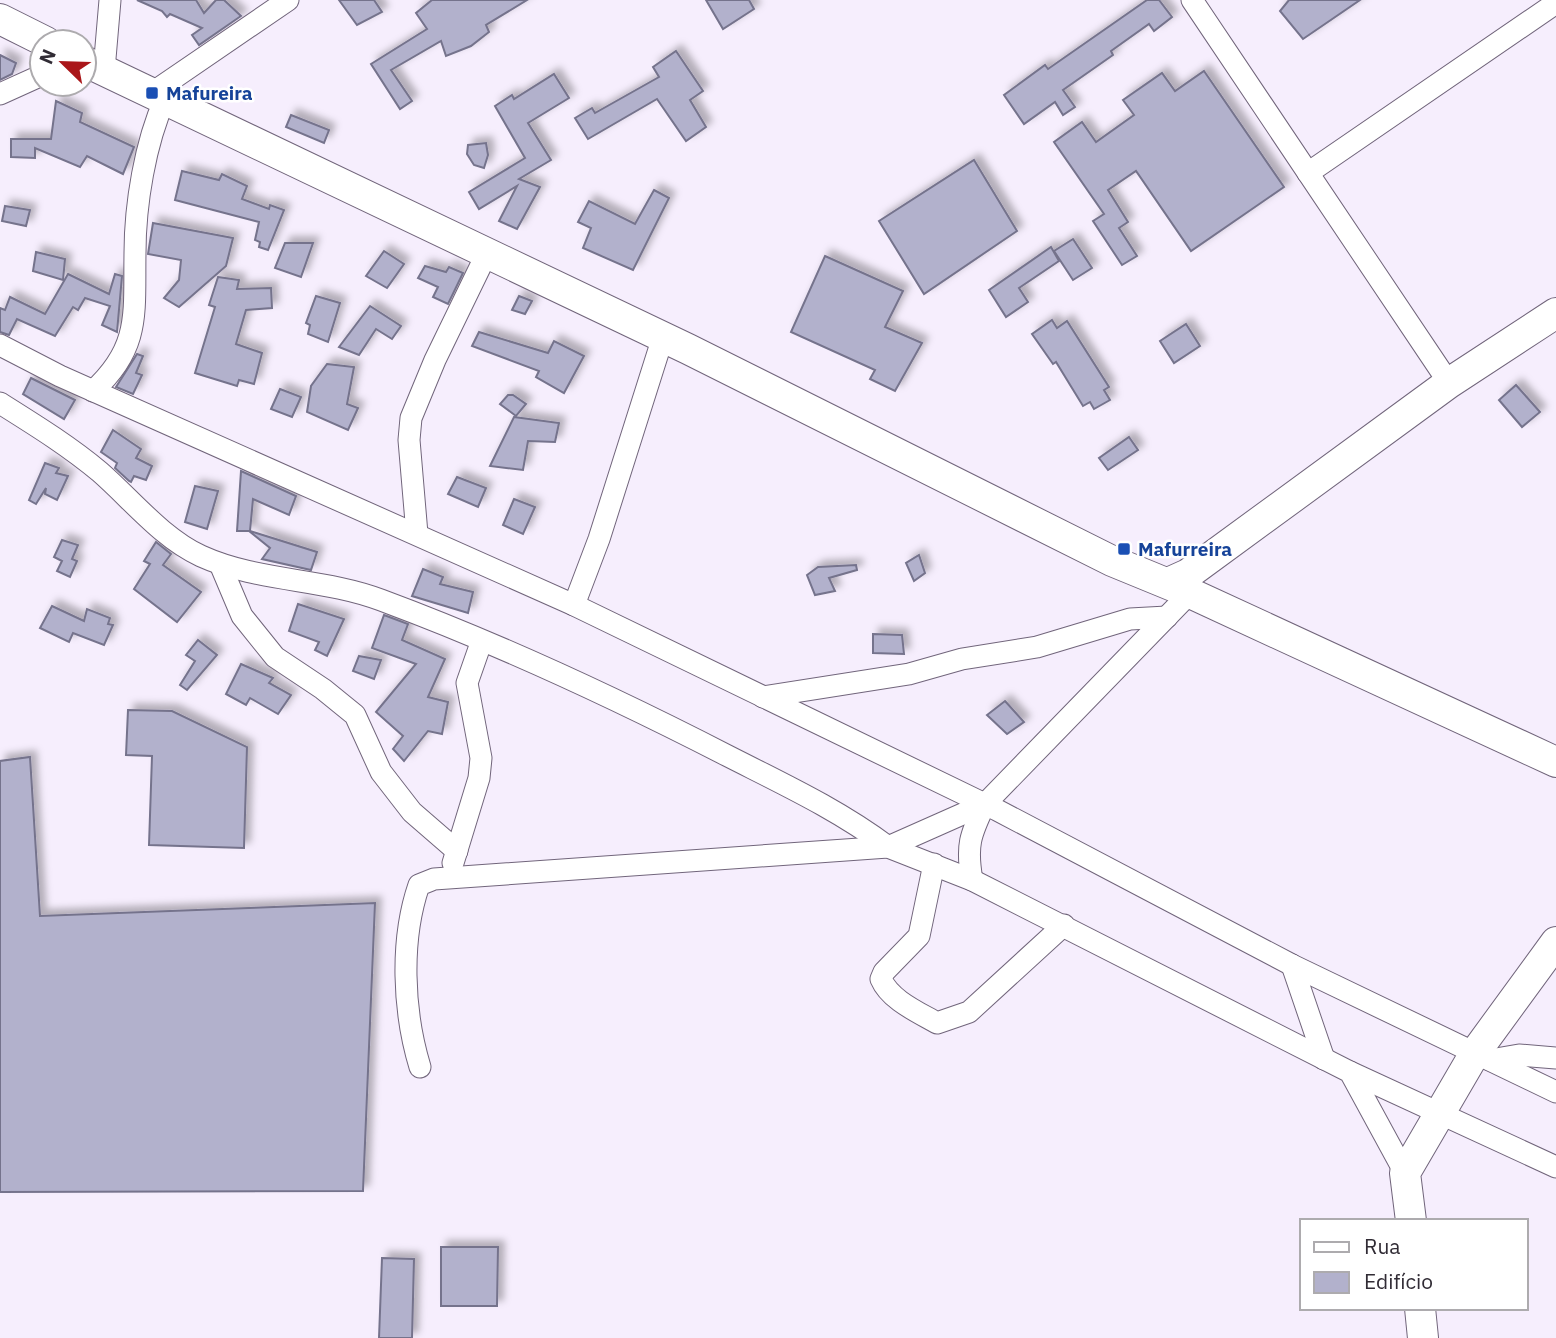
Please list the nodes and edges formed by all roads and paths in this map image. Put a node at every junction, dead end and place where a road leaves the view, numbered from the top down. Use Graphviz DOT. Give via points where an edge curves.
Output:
graph roads {
  1 [pos="110,0"];
  2 [pos="288,0"];
  3 [pos="1192,0"];
  4 [pos="1556,3"];
  5 [pos="0,19"];
  6 [pos="28,33"];
  7 [pos="98,50"];
  8 [pos="98,68"];
  9 [pos="28,81"];
  10 [pos="0,94"];
  11 [pos="158,96"];
  12 [pos="1308,173"];
  13 [pos="487,253"];
  14 [pos="1556,313"];
  15 [pos="663,337"];
  16 [pos="0,345"];
  17 [pos="1449,383"];
  18 [pos="93,391"];
  19 [pos="0,403"];
  20 [pos="417,534"];
  21 [pos="220,564"];
  22 [pos="1179,588"];
  23 [pos="573,605"];
  24 [pos="1167,617"];
  25 [pos="481,643"];
  26 [pos="763,696"];
  27 [pos="1556,762"];
  28 [pos="985,804"];
  29 [pos="888,846"];
  30 [pos="457,852"];
  31 [pos="934,864"];
  32 [pos="448,878"];
  33 [pos="972,880"];
  34 [pos="1064,925"];
  35 [pos="1556,942"];
  36 [pos="1292,965"];
  37 [pos="1483,1056"];
  38 [pos="1556,1058"];
  39 [pos="1324,1059"];
  40 [pos="420,1067"];
  41 [pos="1350,1072"];
  42 [pos="1556,1092"];
  43 [pos="1439,1112"];
  44 [pos="1556,1167"];
  45 [pos="1405,1173"];
  46 [pos="1411,1219"];
  47 [pos="1420,1310"];
  48 [pos="1423,1338"];
  1 -- 7 [label="street"];
  2 -- 11 [label="street"];
  3 -- 12 [label="street"];
  4 -- 12 [label="street"];
  5 -- 6 [label="main road"];
  8 -- 11 [label="main road"];
  9 -- 10 [label="street"];
  11 -- 13 [label="main road"];
  11 -- 18 [label="street" via="135,252 135,316 120,362"];
  12 -- 17 [label="street"];
  13 -- 15 [label="main road"];
  13 -- 20 [label="street" via="411,418"];
  14 -- 17 [label="main road"];
  15 -- 22 [label="main road" via="1112,561"];
  15 -- 23 [label="street" via="599,539"];
  16 -- 18 [label="street"];
  17 -- 22 [label="main road" via="1188,574"];
  18 -- 20 [label="street"];
  19 -- 21 [label="street" via="101,473 137,510 198,555"];
  20 -- 23 [label="street"];
  21 -- 25 [label="street" via="379,599"];
  21 -- 30 [label="street" via="242,615 275,657 355,715 381,772 412,812"];
  22 -- 24 [label="street"];
  22 -- 27 [label="main road"];
  23 -- 26 [label="street"];
  24 -- 26 [label="street" via="1130,619 1037,647 962,659 909,674"];
  24 -- 28 [label="street"];
  25 -- 29 [label="street" via="682,733 853,820"];
  25 -- 30 [label="street" via="467,683 481,758 479,778"];
  26 -- 28 [label="street"];
  28 -- 29 [label="street"];
  28 -- 33 [label="street" via="969,837"];
  28 -- 36 [label="street"];
  29 -- 31 [label="street"];
  29 -- 32 [label="street"];
  30 -- 32 [label="street"];
  31 -- 33 [label="street"];
  31 -- 34 [label="street" via="919,936 881,979 884,988 937,1023 968,1012"];
  32 -- 40 [label="street" via="419,885 408,935 412,1039"];
  33 -- 34 [label="street"];
  34 -- 39 [label="street"];
  35 -- 37 [label="main road"];
  36 -- 37 [label="street"];
  36 -- 39 [label="street"];
  37 -- 38 [label="street"];
  37 -- 42 [label="street"];
  37 -- 43 [label="main road"];
  39 -- 41 [label="street"];
  41 -- 43 [label="street"];
  41 -- 45 [label="street"];
  43 -- 44 [label="street"];
  43 -- 45 [label="main road"];
  45 -- 46 [label="main road"];
  47 -- 48 [label="main road"];
}
